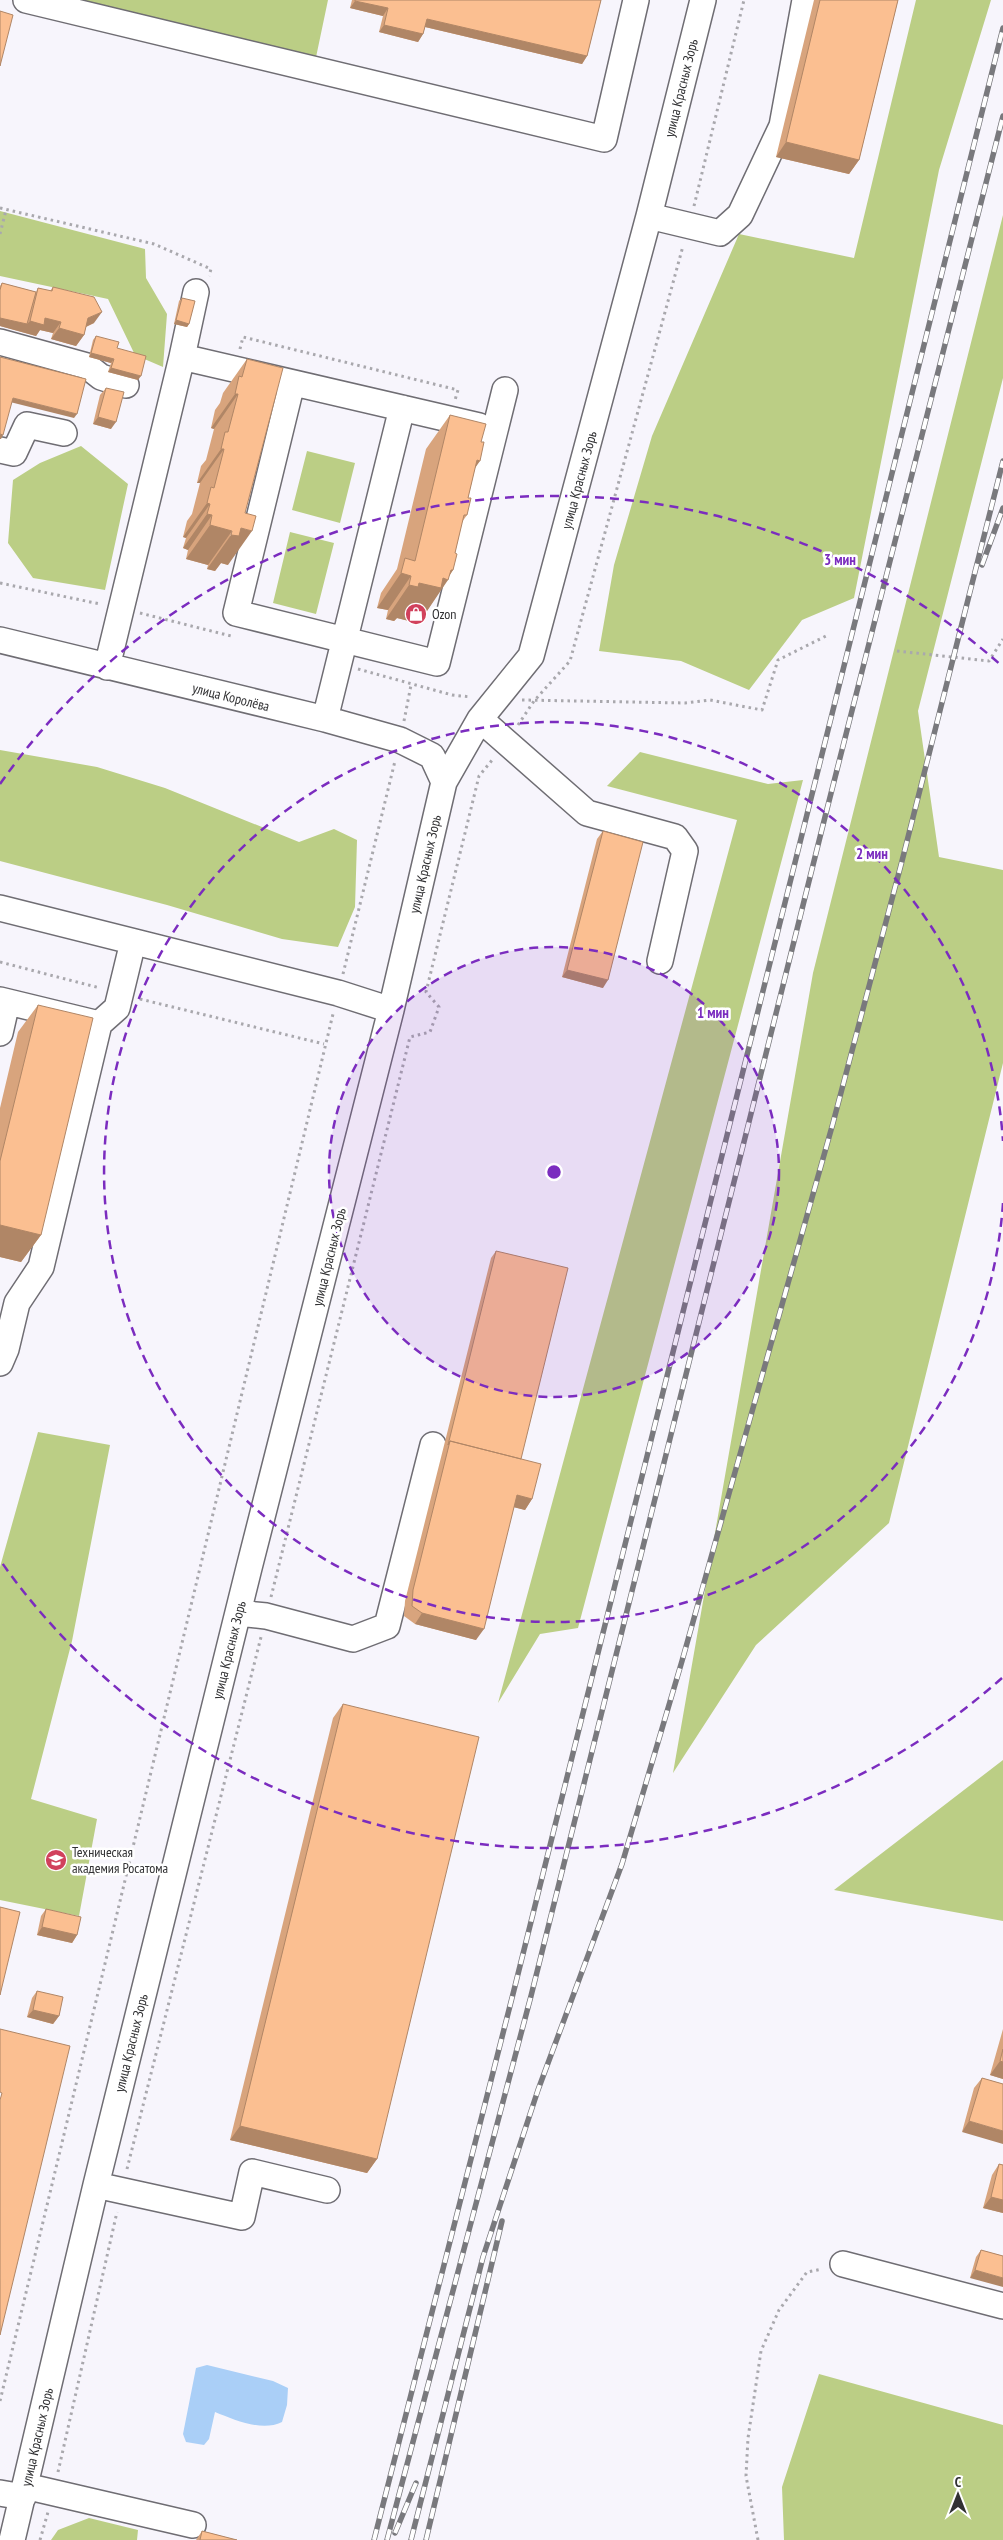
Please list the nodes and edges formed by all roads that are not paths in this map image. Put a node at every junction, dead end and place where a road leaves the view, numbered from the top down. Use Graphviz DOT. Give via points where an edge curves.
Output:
graph roads {
  1 [pos="26,0"];
  2 [pos="636,0"];
  3 [pos="703,0"];
  4 [pos="805,0"];
  5 [pos="649,216"];
  6 [pos="203,285"];
  7 [pos="0,342"];
  8 [pos="182,357"];
  9 [pos="292,382"];
  10 [pos="126,385"];
  11 [pos="505,390"];
  12 [pos="402,408"];
  13 [pos="494,429"];
  14 [pos="64,433"];
  15 [pos="0,450"];
  16 [pos="0,640"];
  17 [pos="344,640"];
  18 [pos="107,667"];
  19 [pos="325,719"];
  20 [pos="480,719"];
  21 [pos="444,782"];
  22 [pos="0,908"];
  23 [pos="133,942"];
  24 [pos="660,961"];
  25 [pos="4,1001"];
  26 [pos="391,1010"];
  27 [pos="99,1024"];
  28 [pos="0,1033"];
  29 [pos="9,1301"];
  30 [pos="2,1353"];
  31 [pos="433,1445"];
  32 [pos="238,1613"];
  33 [pos="96,2185"];
  34 [pos="327,2190"];
  35 [pos="843,2264"];
  36 [pos="1003,2306"];
  37 [pos="16,2492"];
  38 [pos="193,2525"];
  39 [pos="12,2540"];
  1 -- 2 [label="street" via="604,139"];
  3 -- 5 [label="street, улица Красных Зорь"];
  4 -- 5 [label="street" via="782,126 740,215 720,233"];
  5 -- 20 [label="street, улица Красных Зорь" via="531,656"];
  6 -- 8 [label="street"];
  7 -- 10 [label="street" via="87,366 101,377"];
  8 -- 9 [label="street"];
  8 -- 18 [label="street"];
  9 -- 12 [label="street"];
  9 -- 17 [label="street" via="236,613"];
  11 -- 13 [label="street"];
  12 -- 13 [label="street"];
  12 -- 17 [label="street"];
  13 -- 17 [label="street" via="437,663"];
  14 -- 15 [label="street" via="27,426 14,453"];
  16 -- 18 [label="street, улица Королёва"];
  17 -- 19 [label="street"];
  18 -- 19 [label="street, улица Королёва"];
  19 -- 21 [label="street, улица Королёва" via="400,740 432,756"];
  20 -- 21 [label="street, улица Красных Зорь"];
  20 -- 24 [label="street" via="588,813 675,837 685,851"];
  21 -- 26 [label="street, улица Красных Зорь"];
  22 -- 23 [label="street"];
  23 -- 26 [label="street" via="338,993"];
  23 -- 27 [label="street" via="117,1008"];
  25 -- 27 [label="street"];
  25 -- 28 [label="street"];
  26 -- 32 [label="street, улица Красных Зорь"];
  27 -- 29 [label="street" via="41,1267"];
  29 -- 30 [label="street"];
  31 -- 32 [label="street" via="387,1626 353,1639 266,1616"];
  32 -- 33 [label="street, улица Красных Зорь"];
  33 -- 34 [label="street" via="242,2217 252,2172"];
  33 -- 37 [label="street, улица Красных Зорь"];
  35 -- 36 [label="street"];
  37 -- 38 [label="street" via="53,2493"];
  37 -- 39 [label="street, улица Красных Зорь"];
}
